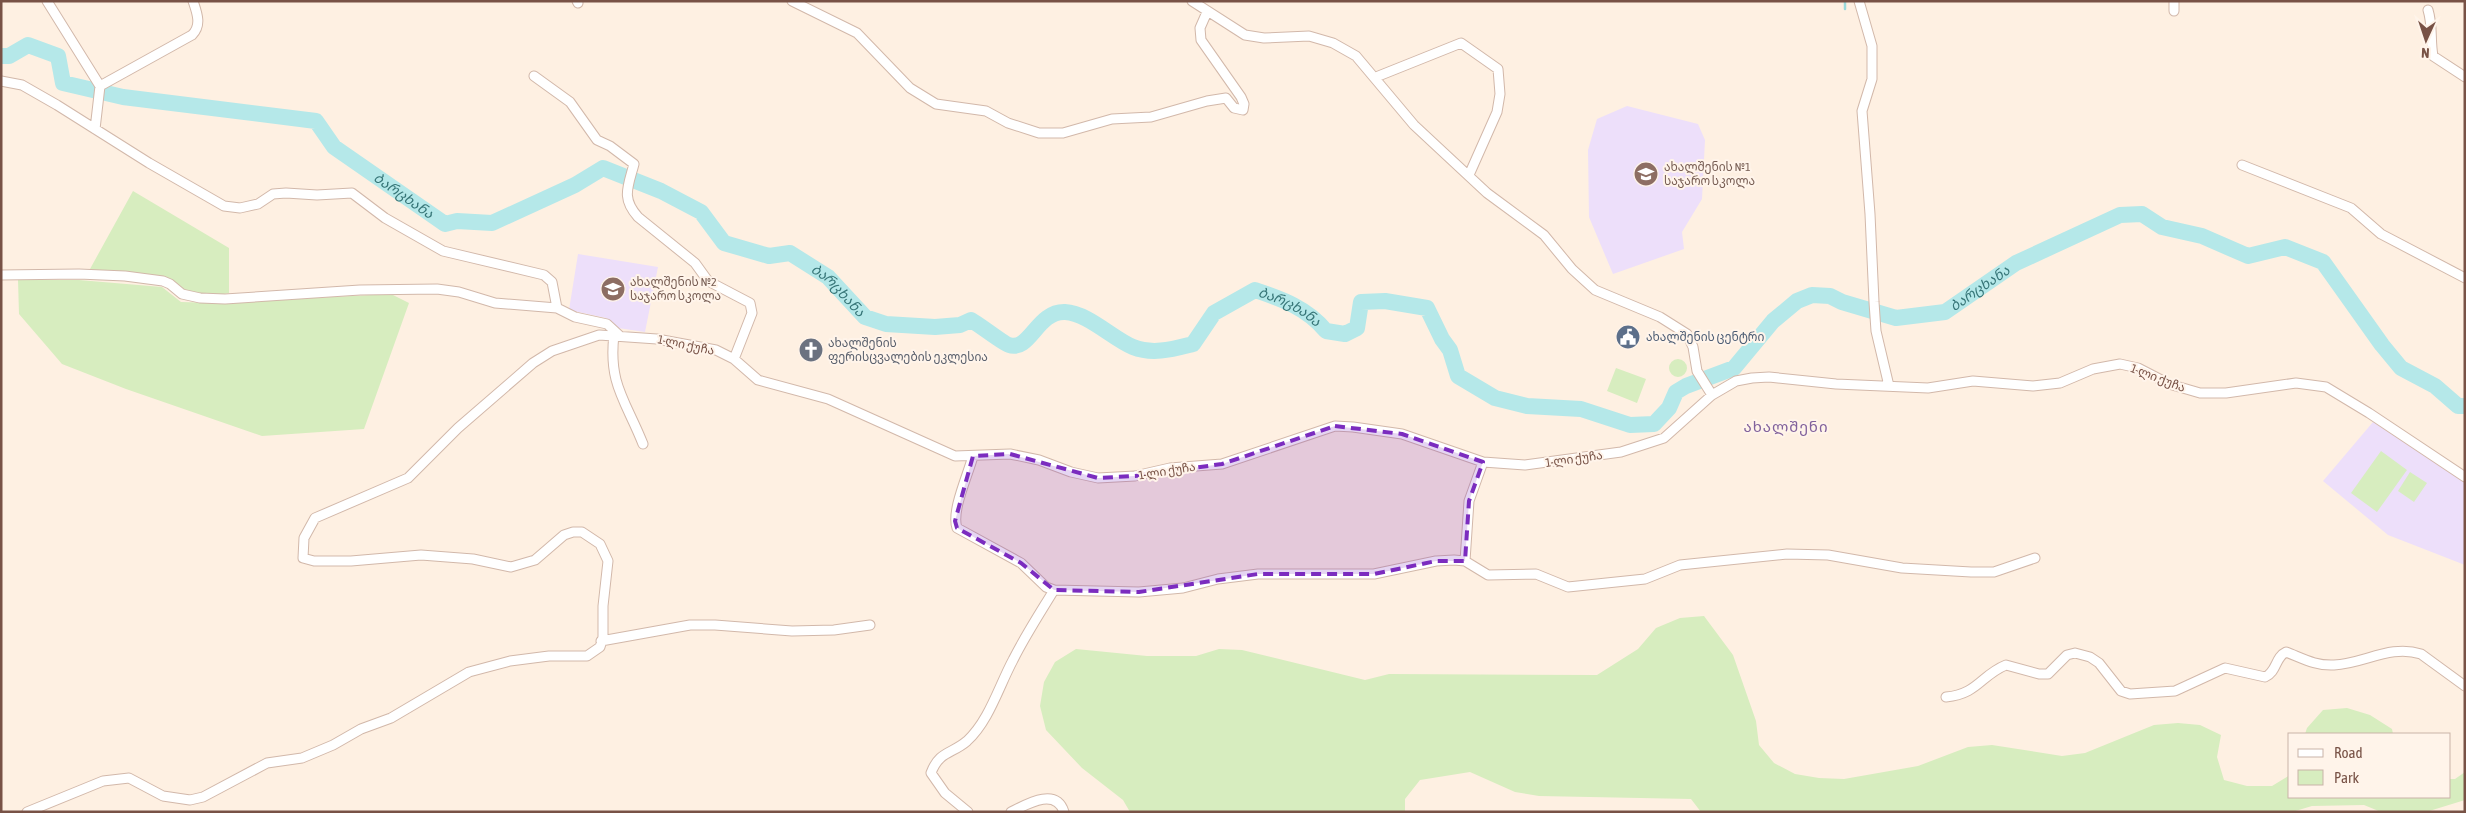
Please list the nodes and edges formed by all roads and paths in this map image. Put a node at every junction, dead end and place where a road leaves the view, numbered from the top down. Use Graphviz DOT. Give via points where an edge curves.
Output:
graph roads {
  1 [pos="47,1"];
  2 [pos="194,1"];
  3 [pos="792,1"];
  4 [pos="1192,1"];
  5 [pos="1859,1"];
  6 [pos="2174,1"];
  7 [pos="2428,10"];
  8 [pos="2174,11"];
  9 [pos="1207,12"];
  10 [pos="534,76"];
  11 [pos="1376,77"];
  12 [pos="2465,77"];
  13 [pos="1,81"];
  14 [pos="100,87"];
  15 [pos="95,129"];
  16 [pos="2242,165"];
  17 [pos="1469,175"];
  18 [pos="1,275"];
  19 [pos="2465,278"];
  20 [pos="557,308"];
  21 [pos="617,336"];
  22 [pos="734,359"];
  23 [pos="1889,386"];
  24 [pos="1710,393"];
  25 [pos="643,444"];
  26 [pos="973,456"];
  27 [pos="1483,462"];
  28 [pos="2465,477"];
  29 [pos="2035,558"];
  30 [pos="1465,561"];
  31 [pos="1054,590"];
  32 [pos="870,625"];
  33 [pos="601,641"];
  34 [pos="2465,686"];
  35 [pos="1946,697"];
  36 [pos="27,812"];
  37 [pos="968,812"];
  38 [pos="1011,812"];
  39 [pos="1064,812"];
  1 -- 14 [label="street"];
  2 -- 14 [label="street" via="199,21 192,35"];
  3 -- 9 [label="street" via="857,33 910,88 936,104 986,111 1008,124 1039,133 1063,133 1112,119 1151,117 1226,98 1234,108 1243,110 1241,97 1201,40 1200,28"];
  4 -- 9 [label="street"];
  5 -- 23 [label="street" via="1872,46 1872,79 1862,111 1876,331"];
  6 -- 8 [label="street"];
  7 -- 12 [label="street" via="2433,56"];
  9 -- 11 [label="street" via="1245,35 1264,38 1309,36 1333,43 1356,56"];
  10 -- 22 [label="street" via="570,102 597,140 634,164 626,196 638,217 696,263 708,281 750,303 752,313"];
  11 -- 17 [label="street" via="1414,125"];
  11 -- 17 [label="street" via="1461,43 1498,69 1500,94 1497,112"];
  13 -- 15 [label="street" via="22,85"];
  14 -- 15 [label="street"];
  15 -- 20 [label="street" via="224,206 240,208 258,204 273,194 317,196 352,193 385,218 443,251 544,275 552,282"];
  16 -- 19 [label="street" via="2352,208 2381,234"];
  17 -- 24 [label="street" via="1487,193 1544,235 1572,269 1595,290 1667,320 1687,334 1700,378"];
  18 -- 20 [label="street" via="125,276 163,281 182,294 225,300 360,290 436,289 495,303"];
  20 -- 21 [label="street" via="575,317 607,324"];
  21 -- 22 [label="street, 1-ლი ქუჩა" via="657,339 716,350"];
  21 -- 25 [label="street" via="612,353 613,374"];
  21 -- 33 [label="street, 1-ლი ქუჩა" via="599,335 580,340 533,363 458,428 408,478 315,518 304,538 303,547 303,558 314,561 421,555 473,559 511,567 535,560 564,535 582,532 600,544 608,561"];
  22 -- 26 [label="street, 1-ლი ქუჩა" via="758,380 828,399 955,456"];
  23 -- 24 [label="street, 1-ლი ქუჩა" via="1769,377 1736,382"];
  23 -- 28 [label="street, 1-ლი ქუჩა" via="1928,388 1973,381 2042,385 2060,383 2093,369 2120,364 2200,393 2226,394 2296,382 2326,387"];
  24 -- 27 [label="street, 1-ლი ქუჩა" via="1664,438 1621,452 1525,466"];
  26 -- 27 [label="street, 1-ლი ქუჩა" via="1010,454 1098,478 1135,476 1170,468 1222,464 1336,426 1402,434"];
  26 -- 31 [label="street" via="956,508 957,528 1021,563"];
  27 -- 30 [label="street" via="1468,501"];
  29 -- 30 [label="street" via="1994,572 1971,572 1902,568 1828,555 1787,554 1680,565 1645,579 1568,587 1536,574 1488,575"];
  30 -- 31 [label="street" via="1436,560 1374,574 1258,574 1183,588 1139,592"];
  31 -- 37 [label="street" via="984,718 967,741 935,763 931,773 945,792"];
  32 -- 33 [label="street" via="792,631 690,626"];
  33 -- 36 [label="street" via="600,647 587,656 510,660 469,672 399,715 361,729 302,758 266,763 203,797 190,800 163,796 129,778 103,781"];
  34 -- 35 [label="street" via="2414,652 2390,651 2334,666 2306,662 2286,652 2280,656 2274,672 2265,677 2225,668 2175,691 2138,695 2121,691 2099,663 2074,653 2067,655 2048,674 2006,665 1961,696"];
  38 -- 39 [label="street" via="1047,798 1056,800"];
}
